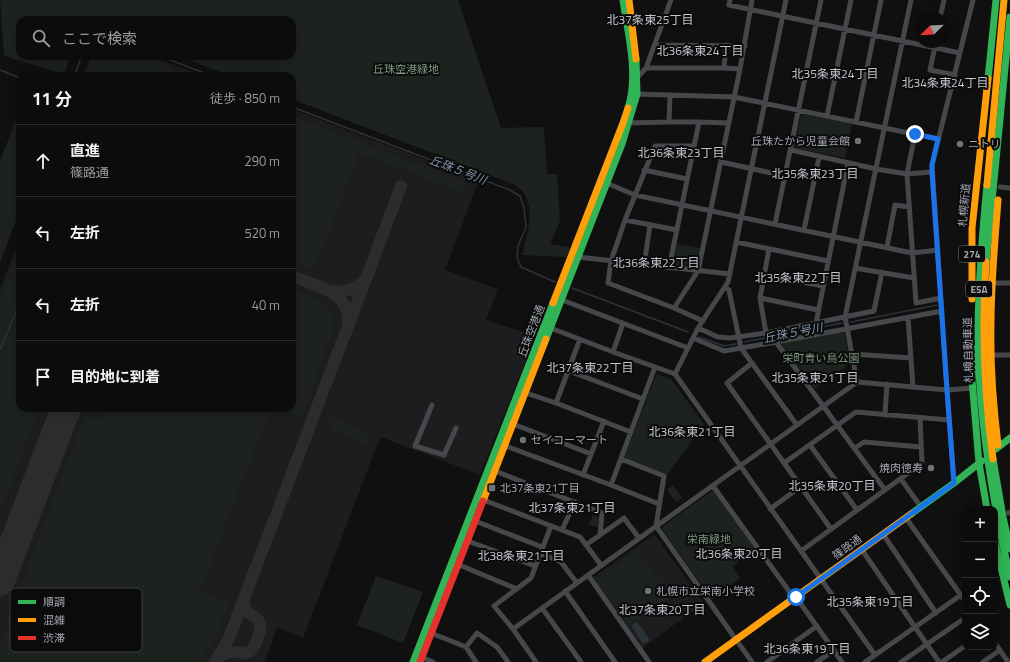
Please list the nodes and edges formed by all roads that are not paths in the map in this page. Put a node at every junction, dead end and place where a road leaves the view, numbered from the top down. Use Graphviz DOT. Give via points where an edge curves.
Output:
graph roads {
  1 [pos="623,0"];
  2 [pos="629,0"];
  3 [pos="672,0"];
  4 [pos="730,0"];
  5 [pos="752,0"];
  6 [pos="786,0"];
  7 [pos="821,0"];
  8 [pos="851,0"];
  9 [pos="881,0"];
  10 [pos="911,0"];
  11 [pos="944,0"];
  12 [pos="973,0"];
  13 [pos="996,0"];
  14 [pos="1004,0"];
  15 [pos="750,9"];
  16 [pos="941,12"];
  17 [pos="783,17"];
  18 [pos="1010,17"];
  19 [pos="816,23"];
  20 [pos="845,29"];
  21 [pos="874,35"];
  22 [pos="902,41"];
  23 [pos="914,44"];
  24 [pos="655,45"];
  25 [pos="726,45"];
  26 [pos="744,46"];
  27 [pos="934,48"];
  28 [pos="960,53"];
  29 [pos="646,68"];
  30 [pos="724,68"];
  31 [pos="740,69"];
  32 [pos="1010,73"];
  33 [pos="954,75"];
  34 [pos="635,80"];
  35 [pos="634,95"];
  36 [pos="670,95"];
  37 [pos="734,97"];
  38 [pos="765,103"];
  39 [pos="799,110"];
  40 [pos="827,116"];
  41 [pos="669,122"];
  42 [pos="699,122"];
  43 [pos="856,122"];
  44 [pos="626,123"];
  45 [pos="728,123"];
  46 [pos="885,127"];
  47 [pos="915,134"];
  48 [pos="938,139"];
  49 [pos="694,146"];
  50 [pos="790,150"];
  51 [pos="819,157"];
  52 [pos="721,162"];
  53 [pos="848,163"];
  54 [pos="752,169"];
  55 [pos="876,169"];
  56 [pos="644,170"];
  57 [pos="932,172"];
  58 [pos="907,174"];
  59 [pos="785,176"];
  60 [pos="687,179"];
  61 [pos="604,182"];
  62 [pos="1000,186"];
  63 [pos="1010,188"];
  64 [pos="635,195"];
  65 [pos="682,205"];
  66 [pos="909,208"];
  67 [pos="711,211"];
  68 [pos="741,217"];
  69 [pos="625,220"];
  70 [pos="775,224"];
  71 [pos="650,225"];
  72 [pos="677,230"];
  73 [pos="804,230"];
  74 [pos="833,236"];
  75 [pos="736,242"];
  76 [pos="861,242"];
  77 [pos="887,247"];
  78 [pos="769,249"];
  79 [pos="938,250"];
  80 [pos="912,252"];
  81 [pos="578,257"];
  82 [pos="611,261"];
  83 [pos="828,261"];
  84 [pos="644,265"];
  85 [pos="669,268"];
  86 [pos="856,268"];
  87 [pos="698,271"];
  88 [pos="882,272"];
  89 [pos="730,274"];
  90 [pos="765,275"];
  91 [pos="914,278"];
  92 [pos="992,283"];
  93 [pos="1010,283"];
  94 [pos="823,286"];
  95 [pos="725,287"];
  96 [pos="760,298"];
  97 [pos="941,298"];
  98 [pos="562,300"];
  99 [pos="674,308"];
  100 [pos="818,310"];
  101 [pos="942,311"];
  102 [pos="845,317"];
  103 [pos="908,317"];
  104 [pos="703,321"];
  105 [pos="623,323"];
  106 [pos="816,323"];
  107 [pos="548,327"];
  108 [pos="698,328"];
  109 [pos="848,329"];
  110 [pos="766,332"];
  111 [pos="739,336"];
  112 [pos="693,338"];
  113 [pos="580,339"];
  114 [pos="776,342"];
  115 [pos="688,348"];
  116 [pos="741,348"];
  117 [pos="613,352"];
  118 [pos="852,354"];
  119 [pos="991,355"];
  120 [pos="1010,355"];
  121 [pos="911,358"];
  122 [pos="752,363"];
  123 [pos="655,367"];
  124 [pos="569,371"];
  125 [pos="675,374"];
  126 [pos="857,382"];
  127 [pos="887,384"];
  128 [pos="913,387"];
  129 [pos="973,388"];
  130 [pos="947,390"];
  131 [pos="522,392"];
  132 [pos="643,399"];
  133 [pos="556,403"];
  134 [pos="432,405"];
  135 [pos="824,406"];
  136 [pos="884,415"];
  137 [pos="920,418"];
  138 [pos="950,420"];
  139 [pos="604,421"];
  140 [pos="513,424"];
  141 [pos="796,425"];
  142 [pos="837,425"];
  143 [pos="456,428"];
  144 [pos="631,432"];
  145 [pos="1010,438"];
  146 [pos="770,444"];
  147 [pos="502,445"];
  148 [pos="810,445"];
  149 [pos="921,447"];
  150 [pos="998,447"];
  151 [pos="855,448"];
  152 [pos="591,454"];
  153 [pos="621,459"];
  154 [pos="784,463"];
  155 [pos="979,463"];
  156 [pos="740,466"];
  157 [pos="495,471"];
  158 [pos="583,475"];
  159 [pos="901,479"];
  160 [pos="954,483"];
  161 [pos="611,485"];
  162 [pos="713,486"];
  163 [pos="800,487"];
  164 [pos="885,490"];
  165 [pos="481,499"];
  166 [pos="574,502"];
  167 [pos="659,504"];
  168 [pos="986,506"];
  169 [pos="920,507"];
  170 [pos="770,509"];
  171 [pos="857,510"];
  172 [pos="1009,512"];
  173 [pos="906,518"];
  174 [pos="475,521"];
  175 [pos="1010,524"];
  176 [pos="550,526"];
  177 [pos="656,526"];
  178 [pos="831,529"];
  179 [pos="562,530"];
  180 [pos="883,534"];
  181 [pos="600,535"];
  182 [pos="639,538"];
  183 [pos="465,540"];
  184 [pos="586,545"];
  185 [pos="542,547"];
  186 [pos="1010,549"];
  187 [pos="862,550"];
  188 [pos="801,551"];
  189 [pos="540,553"];
  190 [pos="998,555"];
  191 [pos="455,563"];
  192 [pos="535,566"];
  193 [pos="601,566"];
  194 [pos="588,575"];
  195 [pos="1010,577"];
  196 [pos="821,579"];
  197 [pos="577,583"];
  198 [pos="516,589"];
  199 [pos="565,591"];
  200 [pos="961,595"];
  201 [pos="795,598"];
  202 [pos="1010,605"];
  203 [pos="542,608"];
  204 [pos="936,613"];
  205 [pos="962,620"];
  206 [pos="817,626"];
  207 [pos="915,626"];
  208 [pos="513,629"];
  209 [pos="431,633"];
  210 [pos="736,639"];
  211 [pos="927,644"];
  212 [pos="466,647"];
  213 [pos="998,647"];
  214 [pos="962,648"];
  215 [pos="834,650"];
  216 [pos="1000,650"];
  217 [pos="873,658"];
  218 [pos="421,660"];
  219 [pos="534,661"];
  220 [pos="413,662"];
  221 [pos="433,662"];
  222 [pos="476,662"];
  223 [pos="508,662"];
  224 [pos="581,662"];
  225 [pos="615,662"];
  226 [pos="649,662"];
  227 [pos="705,662"];
  228 [pos="752,662"];
  229 [pos="767,662"];
  230 [pos="817,662"];
  231 [pos="842,662"];
  232 [pos="865,662"];
  233 [pos="901,662"];
  234 [pos="940,662"];
  235 [pos="983,662"];
  236 [pos="1008,662"];
  1 -- 34 [label="main road, 丘珠空港通"];
  2 -- 34 [label="main road, 丘珠空港通" via="637,67"];
  3 -- 24 [label="street"];
  4 -- 15 [label="street" via="729,5"];
  5 -- 15 [label="street"];
  6 -- 17 [label="street"];
  7 -- 19 [label="street"];
  8 -- 20 [label="street"];
  9 -- 21 [label="street"];
  10 -- 22 [label="street"];
  11 -- 16 [label="street"];
  12 -- 28 [label="street"];
  13 -- 129 [label="main road, 札幌新道 / 274" via="972,228"];
  14 -- 195 [label="main road, 札樽自動車道 / E5A" via="981,244 978,341 983,427 990,482"];
  15 -- 17 [label="street"];
  15 -- 26 [label="street"];
  17 -- 19 [label="street"];
  17 -- 38 [label="street"];
  18 -- 186 [label="main road, 札樽自動車道 / E5A" via="985,287 989,426"];
  19 -- 20 [label="street"];
  19 -- 39 [label="street"];
  20 -- 21 [label="street"];
  20 -- 40 [label="street"];
  21 -- 22 [label="street"];
  21 -- 43 [label="street"];
  22 -- 23 [label="street"];
  22 -- 46 [label="street"];
  24 -- 25 [label="street"];
  24 -- 29 [label="street"];
  25 -- 26 [label="street"];
  25 -- 30 [label="street"];
  26 -- 31 [label="street"];
  27 -- 28 [label="street"];
  27 -- 33 [label="street" via="930,70"];
  28 -- 33 [label="street"];
  29 -- 30 [label="street"];
  29 -- 34 [label="street"];
  30 -- 31 [label="street"];
  31 -- 37 [label="street"];
  32 -- 62 [label="main road, 274"];
  33 -- 48 [label="street"];
  34 -- 35 [label="main road, 丘珠空港通"];
  35 -- 36 [label="street"];
  35 -- 44 [label="main road, 丘珠空港通"];
  36 -- 37 [label="street"];
  36 -- 41 [label="street"];
  37 -- 38 [label="street"];
  37 -- 45 [label="street"];
  38 -- 39 [label="street"];
  38 -- 54 [label="street"];
  39 -- 40 [label="street"];
  39 -- 50 [label="street"];
  40 -- 43 [label="street"];
  41 -- 42 [label="street"];
  41 -- 44 [label="street"];
  42 -- 45 [label="street"];
  42 -- 49 [label="street"];
  43 -- 46 [label="street"];
  44 -- 61 [label="main road, 丘珠空港通"];
  45 -- 52 [label="street"];
  46 -- 47 [label="street"];
  46 -- 55 [label="street"];
  47 -- 48 [label="street"];
  47 -- 58 [label="street"];
  48 -- 57 [label="street"];
  49 -- 56 [label="street" via="655,146"];
  49 -- 60 [label="street"];
  50 -- 51 [label="street"];
  50 -- 59 [label="street"];
  51 -- 53 [label="street"];
  51 -- 73 [label="street"];
  52 -- 54 [label="street"];
  52 -- 67 [label="street"];
  53 -- 55 [label="street"];
  53 -- 74 [label="street"];
  54 -- 59 [label="street"];
  54 -- 68 [label="street"];
  55 -- 58 [label="street"];
  55 -- 76 [label="street"];
  56 -- 60 [label="street"];
  56 -- 64 [label="street"];
  57 -- 58 [label="street"];
  57 -- 79 [label="street"];
  58 -- 66 [label="street"];
  59 -- 70 [label="street"];
  60 -- 65 [label="street"];
  61 -- 64 [label="street"];
  61 -- 81 [label="main road, 丘珠空港通"];
  61 -- 107 [label="main road, 丘珠空港通"];
  62 -- 63 [label="street"];
  62 -- 92 [label="main road, 274"];
  64 -- 65 [label="street"];
  64 -- 69 [label="street"];
  65 -- 67 [label="street"];
  65 -- 72 [label="street"];
  66 -- 77 [label="street" via="895,205"];
  66 -- 80 [label="street"];
  67 -- 68 [label="street"];
  67 -- 87 [label="street"];
  68 -- 70 [label="street"];
  68 -- 75 [label="street"];
  69 -- 71 [label="street"];
  69 -- 82 [label="street"];
  70 -- 73 [label="street"];
  71 -- 72 [label="street"];
  71 -- 84 [label="street"];
  72 -- 85 [label="street"];
  73 -- 74 [label="street"];
  74 -- 76 [label="street"];
  74 -- 83 [label="street"];
  75 -- 78 [label="street"];
  75 -- 89 [label="street"];
  76 -- 77 [label="street"];
  76 -- 86 [label="street"];
  77 -- 80 [label="street"];
  78 -- 83 [label="street"];
  78 -- 90 [label="street"];
  79 -- 80 [label="street"];
  79 -- 97 [label="street"];
  80 -- 91 [label="street"];
  81 -- 82 [label="street"];
  81 -- 98 [label="main road, 丘珠空港通"];
  82 -- 84 [label="street"];
  82 -- 99 [label="street" via="608,283"];
  83 -- 94 [label="street"];
  84 -- 85 [label="street"];
  85 -- 87 [label="street"];
  86 -- 88 [label="street"];
  86 -- 102 [label="street"];
  87 -- 89 [label="street"];
  87 -- 99 [label="street"];
  88 -- 91 [label="street"];
  88 -- 102 [label="street" via="874,311"];
  89 -- 95 [label="street"];
  90 -- 94 [label="street"];
  90 -- 96 [label="street"];
  91 -- 97 [label="street" via="916,303"];
  92 -- 93 [label="street"];
  92 -- 119 [label="main road, 274"];
  94 -- 100 [label="street"];
  95 -- 104 [label="street"];
  95 -- 111 [label="street" via="730,290"];
  96 -- 100 [label="street"];
  96 -- 110 [label="street"];
  97 -- 101 [label="street"];
  98 -- 105 [label="street"];
  98 -- 107 [label="main road, 丘珠空港通"];
  99 -- 104 [label="street"];
  100 -- 106 [label="street"];
  101 -- 103 [label="street"];
  101 -- 130 [label="street"];
  102 -- 106 [label="street"];
  102 -- 109 [label="street"];
  103 -- 109 [label="street"];
  103 -- 121 [label="street"];
  104 -- 108 [label="street"];
  105 -- 115 [label="street"];
  105 -- 117 [label="street"];
  106 -- 110 [label="street"];
  107 -- 113 [label="street"];
  107 -- 131 [label="main road, 丘珠空港通"];
  108 -- 111 [label="street" via="718,337"];
  108 -- 112 [label="street"];
  109 -- 114 [label="street"];
  109 -- 118 [label="street"];
  110 -- 111 [label="street"];
  111 -- 116 [label="street"];
  112 -- 115 [label="street"];
  112 -- 116 [label="street" via="724,351"];
  113 -- 117 [label="street"];
  113 -- 124 [label="street"];
  114 -- 116 [label="street"];
  114 -- 135 [label="street"];
  115 -- 125 [label="street"];
  116 -- 122 [label="street"];
  117 -- 123 [label="street"];
  118 -- 121 [label="street"];
  118 -- 126 [label="street"];
  119 -- 120 [label="street"];
  119 -- 150 [label="main road, 274"];
  121 -- 128 [label="street"];
  122 -- 141 [label="street"];
  122 -- 146 [label="street" via="727,383"];
  123 -- 125 [label="street"];
  123 -- 132 [label="street"];
  124 -- 132 [label="street"];
  124 -- 133 [label="street"];
  125 -- 156 [label="street"];
  126 -- 127 [label="street"];
  126 -- 135 [label="street"];
  127 -- 128 [label="street"];
  127 -- 136 [label="street"];
  128 -- 130 [label="street"];
  129 -- 130 [label="street"];
  129 -- 155 [label="main road, 札幌新道 / 274"];
  130 -- 138 [label="street"];
  131 -- 133 [label="street"];
  131 -- 140 [label="main road, 丘珠空港通"];
  131 -- 147 [label="main road, 丘珠空港通"];
  132 -- 144 [label="street"];
  133 -- 139 [label="street"];
  134 -- 143 [label="street" via="415,446 444,455"];
  135 -- 141 [label="street"];
  135 -- 142 [label="street"];
  136 -- 137 [label="street"];
  136 -- 142 [label="street" via="856,412"];
  137 -- 138 [label="street"];
  137 -- 149 [label="street"];
  138 -- 160 [label="street"];
  139 -- 144 [label="street"];
  139 -- 152 [label="street"];
  140 -- 147 [label="main road, 丘珠空港通"];
  140 -- 152 [label="street"];
  141 -- 146 [label="street"];
  142 -- 148 [label="street"];
  142 -- 151 [label="street"];
  144 -- 153 [label="street"];
  145 -- 150 [label="main road, 篠路通"];
  146 -- 154 [label="street"];
  146 -- 156 [label="street"];
  147 -- 157 [label="main road, 丘珠空港通"];
  147 -- 158 [label="street"];
  147 -- 165 [label="main road, 丘珠空港通"];
  148 -- 154 [label="street"];
  148 -- 171 [label="street"];
  149 -- 151 [label="street" via="864,442"];
  149 -- 159 [label="street" via="922,463"];
  150 -- 155 [label="main road, 篠路通"];
  150 -- 172 [label="main road, 274"];
  151 -- 164 [label="street"];
  152 -- 158 [label="street"];
  153 -- 161 [label="street"];
  153 -- 167 [label="street" via="664,476"];
  154 -- 163 [label="street"];
  155 -- 160 [label="main road, 篠路通"];
  155 -- 168 [label="main road, 札幌新道 / 274"];
  156 -- 162 [label="street"];
  156 -- 170 [label="street"];
  157 -- 165 [label="main road, 丘珠空港通"];
  157 -- 166 [label="street"];
  158 -- 161 [label="street"];
  159 -- 164 [label="street"];
  159 -- 169 [label="street"];
  160 -- 169 [label="main road, 篠路通"];
  161 -- 167 [label="street"];
  162 -- 177 [label="street"];
  162 -- 201 [label="street"];
  163 -- 170 [label="street"];
  163 -- 178 [label="street"];
  164 -- 171 [label="street"];
  165 -- 174 [label="main road, 丘珠空港通"];
  165 -- 176 [label="street"];
  165 -- 183 [label="main road, 丘珠空港通"];
  166 -- 179 [label="street"];
  166 -- 181 [label="street" via="602,512"];
  167 -- 177 [label="street"];
  169 -- 173 [label="main road, 篠路通"];
  170 -- 188 [label="street"];
  171 -- 178 [label="street"];
  172 -- 175 [label="main road, 274"];
  173 -- 180 [label="main road, 篠路通"];
  173 -- 200 [label="street"];
  174 -- 183 [label="main road, 丘珠空港通"];
  174 -- 185 [label="street"];
  176 -- 179 [label="street"];
  176 -- 185 [label="street"];
  177 -- 182 [label="street"];
  177 -- 210 [label="street"];
  178 -- 188 [label="street"];
  179 -- 184 [label="street" via="580,537"];
  180 -- 187 [label="main road, 篠路通"];
  180 -- 204 [label="street"];
  181 -- 182 [label="street" via="624,518"];
  181 -- 184 [label="street"];
  182 -- 193 [label="street"];
  183 -- 191 [label="main road, 丘珠空港通"];
  183 -- 192 [label="street"];
  184 -- 193 [label="street"];
  185 -- 189 [label="street"];
  187 -- 196 [label="main road, 篠路通"];
  187 -- 207 [label="street"];
  188 -- 196 [label="street"];
  189 -- 192 [label="street"];
  189 -- 197 [label="street" via="561,562"];
  190 -- 202 [label="main road"];
  191 -- 198 [label="street"];
  191 -- 209 [label="main road, 丘珠空港通"];
  191 -- 220 [label="main road, 丘珠空港通"];
  192 -- 198 [label="street" via="531,578"];
  193 -- 194 [label="street"];
  194 -- 197 [label="street"];
  194 -- 226 [label="street"];
  196 -- 201 [label="main road, 篠路通"];
  196 -- 217 [label="street"];
  197 -- 199 [label="street"];
  198 -- 208 [label="street" via="494,606"];
  199 -- 203 [label="street"];
  199 -- 225 [label="street"];
  200 -- 204 [label="street"];
  201 -- 206 [label="street"];
  201 -- 210 [label="main road, 篠路通"];
  203 -- 208 [label="street"];
  203 -- 224 [label="street"];
  204 -- 207 [label="street"];
  205 -- 211 [label="street"];
  206 -- 215 [label="street"];
  206 -- 229 [label="street"];
  207 -- 211 [label="street"];
  207 -- 217 [label="street"];
  208 -- 219 [label="street"];
  209 -- 212 [label="street"];
  209 -- 218 [label="main road, 丘珠空港通"];
  210 -- 227 [label="main road, 篠路通"];
  210 -- 228 [label="street"];
  211 -- 233 [label="street"];
  211 -- 234 [label="street"];
  212 -- 222 [label="street"];
  212 -- 223 [label="street" via="477,633 497,647"];
  213 -- 216 [label="street"];
  214 -- 234 [label="street"];
  215 -- 230 [label="street"];
  215 -- 231 [label="street"];
  216 -- 235 [label="street"];
  216 -- 236 [label="street"];
  217 -- 232 [label="street"];
  218 -- 221 [label="street"];
}
